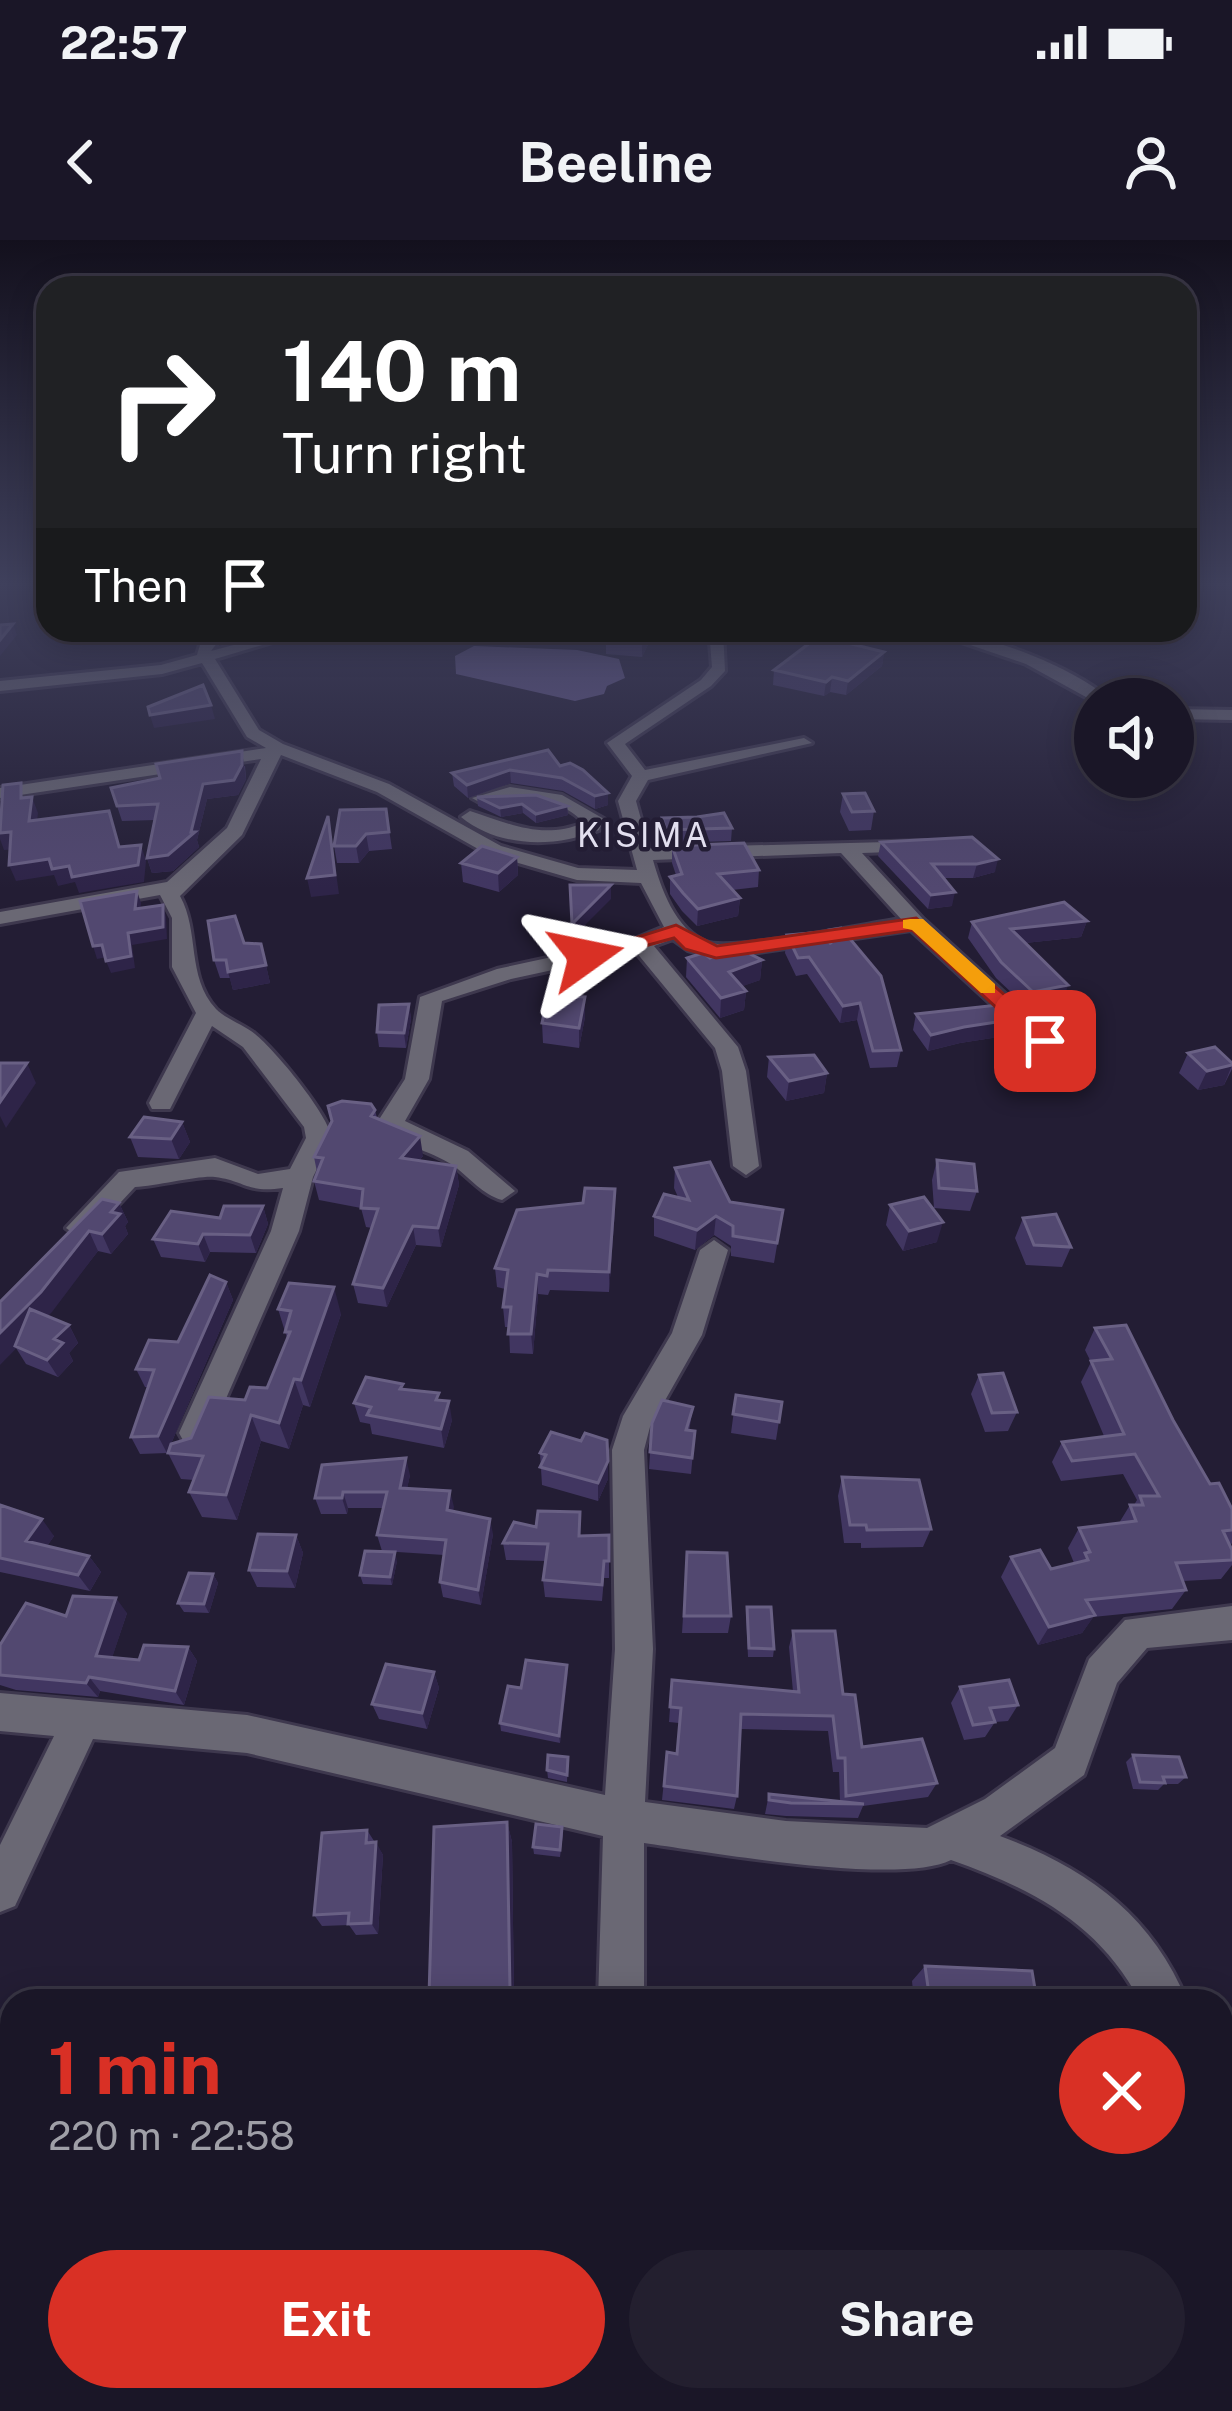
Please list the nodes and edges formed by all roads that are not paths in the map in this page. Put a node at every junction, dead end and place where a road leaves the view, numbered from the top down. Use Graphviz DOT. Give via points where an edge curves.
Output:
graph roads {
  1 [pos="225,686"];
  2 [pos="699,686"];
  3 [pos="1194,715"];
  4 [pos="1232,716"];
  5 [pos="804,743"];
  6 [pos="276,750"];
  7 [pos="640,776"];
  8 [pos="383,788"];
  9 [pos="0,793"];
  10 [pos="481,798"];
  11 [pos="942,844"];
  12 [pos="848,849"];
  13 [pos="644,854"];
  14 [pos="651,877"];
  15 [pos="173,887"];
  16 [pos="0,918"];
  17 [pos="916,923"];
  18 [pos="676,930"];
  19 [pos="641,944"];
  20 [pos="207,1013"];
  21 [pos="1045,1041"];
  22 [pos="161,1103"];
  23 [pos="746,1166"];
  24 [pos="300,1177"];
  25 [pos="502,1191"];
  26 [pos="64,1244"];
  27 [pos="714,1250"];
  28 [pos="187,1452"];
  29 [pos="1232,1623"];
  30 [pos="0,1712"];
  31 [pos="83,1717"];
  32 [pos="623,1820"];
  33 [pos="948,1838"];
  34 [pos="0,1891"];
  35 [pos="621,1989"];
  36 [pos="1157,1989"];
  1 -- 6 [label="street" via="253,733"];
  2 -- 7 [label="street" via="614,743"];
  3 -- 4 [label="street"];
  5 -- 7 [label="street"];
  6 -- 8 [label="street"];
  6 -- 9 [label="street"];
  6 -- 15 [label="street" via="235,831"];
  7 -- 13 [label="street" via="627,801"];
  8 -- 10 [label="street" via="417,792 523,837 573,835 595,819 535,795"];
  8 -- 14 [label="street" via="538,866"];
  11 -- 12 [label="street"];
  12 -- 13 [label="street"];
  12 -- 17 [label="street"];
  13 -- 14 [label="street"];
  14 -- 18 [label="street"];
  15 -- 16 [label="street"];
  15 -- 20 [label="street" via="183,967"];
  17 -- 18 [label="street" via="716,952"];
  17 -- 21 [label="street"];
  18 -- 19 [label="street"];
  19 -- 23 [label="street" via="726,1047"];
  19 -- 25 [label="street" via="430,997 428,1048 407,1103 391,1120"];
  20 -- 22 [label="street"];
  20 -- 24 [label="street" via="251,1042 317,1126"];
  24 -- 26 [label="street" via="256,1184 215,1166 128,1178"];
  24 -- 28 [label="street" via="285,1231"];
  27 -- 32 [label="street" via="687,1334 628,1450 634,1649"];
  29 -- 33 [label="street" via="1138,1632 1102,1672 1070,1761 1000,1814"];
  30 -- 31 [label="street"];
  31 -- 32 [label="street" via="248,1735"];
  31 -- 34 [label="street"];
  32 -- 33 [label="street" via="900,1850 929,1849"];
  32 -- 35 [label="street"];
  33 -- 36 [label="street" via="1067,1883 1126,1940"];
}
